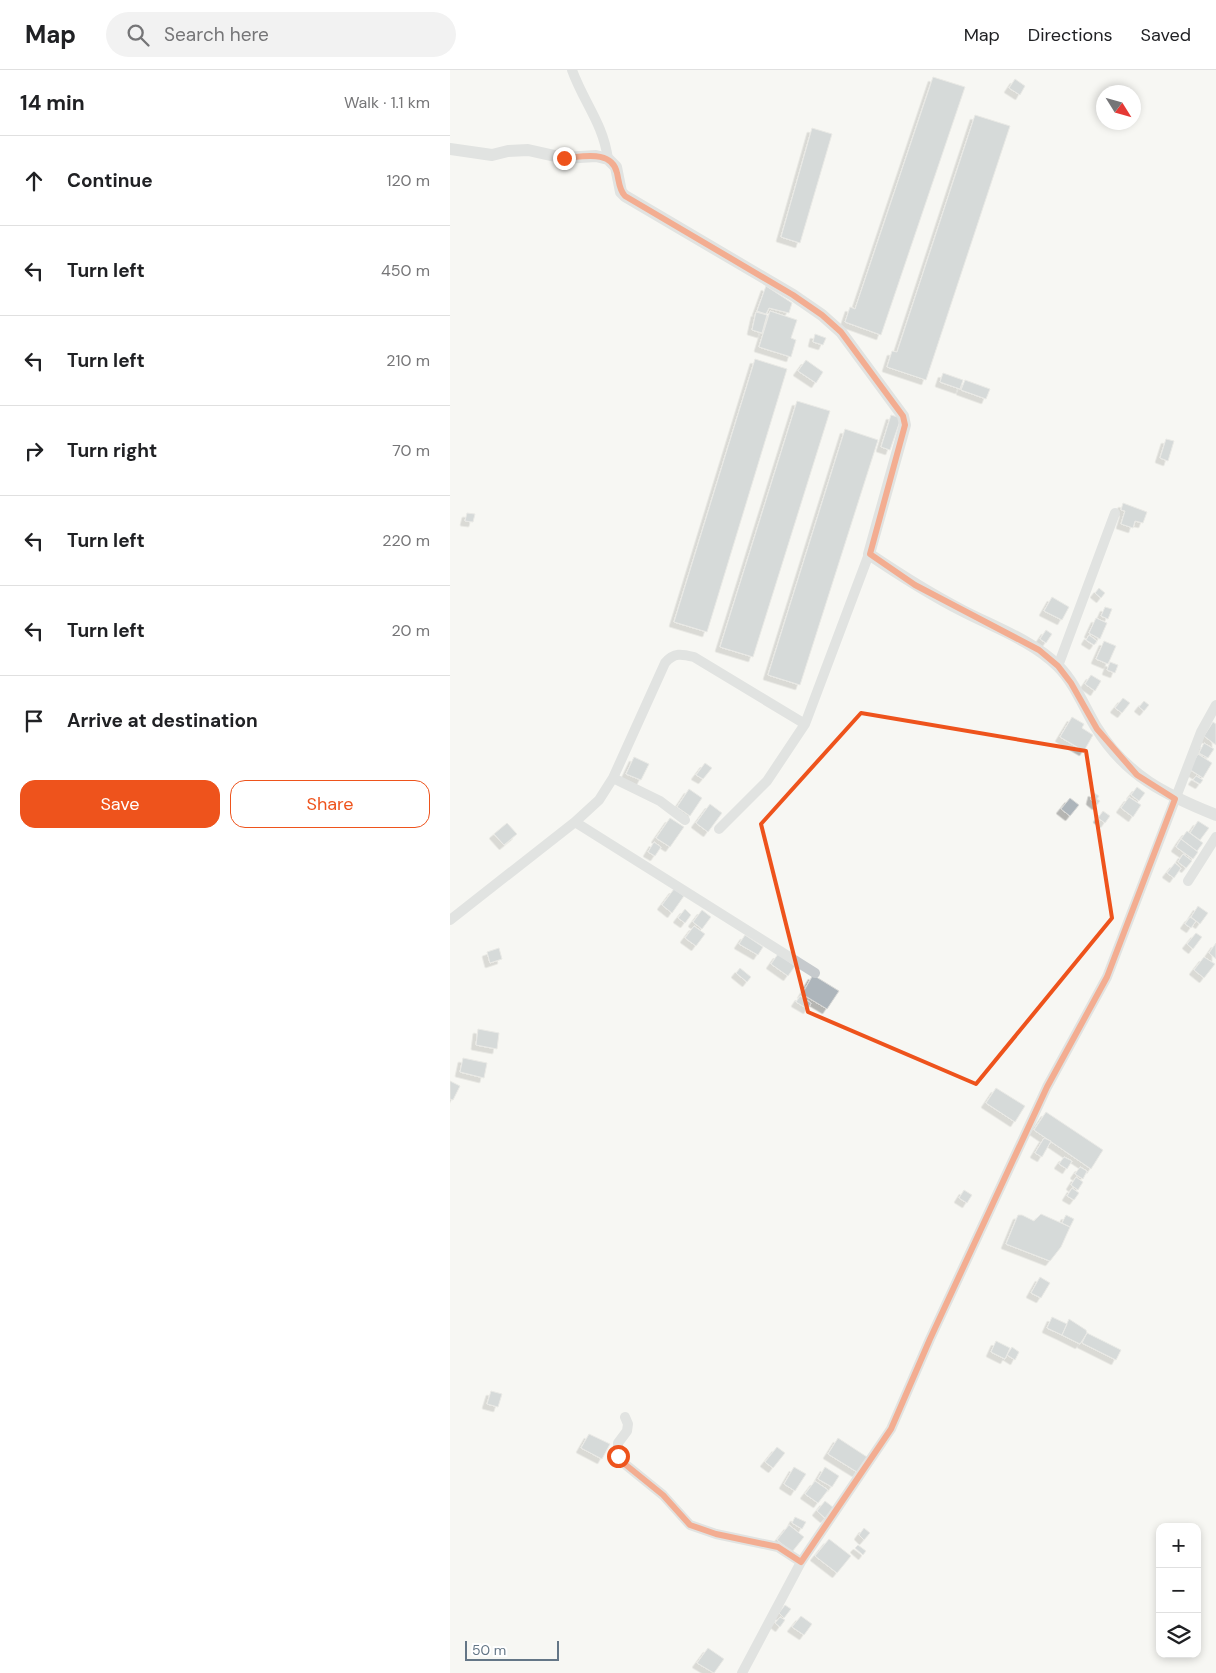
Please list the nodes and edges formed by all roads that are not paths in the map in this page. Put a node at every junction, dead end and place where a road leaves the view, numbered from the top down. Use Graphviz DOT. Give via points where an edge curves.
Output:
graph roads {
  1 [pos="572,70"];
  2 [pos="450,149"];
  3 [pos="608,159"];
  4 [pos="1115,513"];
  5 [pos="870,554"];
  6 [pos="1058,666"];
  7 [pos="1216,705"];
  8 [pos="805,724"];
  9 [pos="613,778"];
  10 [pos="1175,799"];
  11 [pos="1216,815"];
  12 [pos="685,820"];
  13 [pos="575,822"];
  14 [pos="719,829"];
  15 [pos="1216,837"];
  16 [pos="1188,881"];
  17 [pos="450,920"];
  18 [pos="815,973"];
  19 [pos="626,1417"];
  20 [pos="801,1562"];
  21 [pos="742,1673"];
  1 -- 3 [label="street" via="581,93 599,122"];
  2 -- 3 [label="street" via="492,155 528,150 564,158 596,156"];
  3 -- 5 [label="street" via="616,167 621,192 625,196 793,295 841,332 903,416 905,425"];
  4 -- 6 [label="street"];
  5 -- 6 [label="street" via="915,585 1039,650"];
  5 -- 8 [label="street"];
  6 -- 10 [label="street" via="1114,750 1137,775"];
  7 -- 10 [label="street" via="1201,732"];
  8 -- 9 [label="street" via="694,657 678,653 665,663"];
  8 -- 14 [label="street" via="766,781"];
  9 -- 12 [label="street" via="660,801"];
  9 -- 13 [label="street" via="599,800"];
  10 -- 11 [label="street"];
  10 -- 20 [label="street" via="1107,977 1047,1087 891,1429"];
  13 -- 17 [label="street"];
  13 -- 18 [label="street"];
  15 -- 16 [label="street"];
  19 -- 20 [label="street" via="627,1431 618,1443 618,1456 663,1495 690,1525 778,1547"];
  20 -- 21 [label="street"];
}
